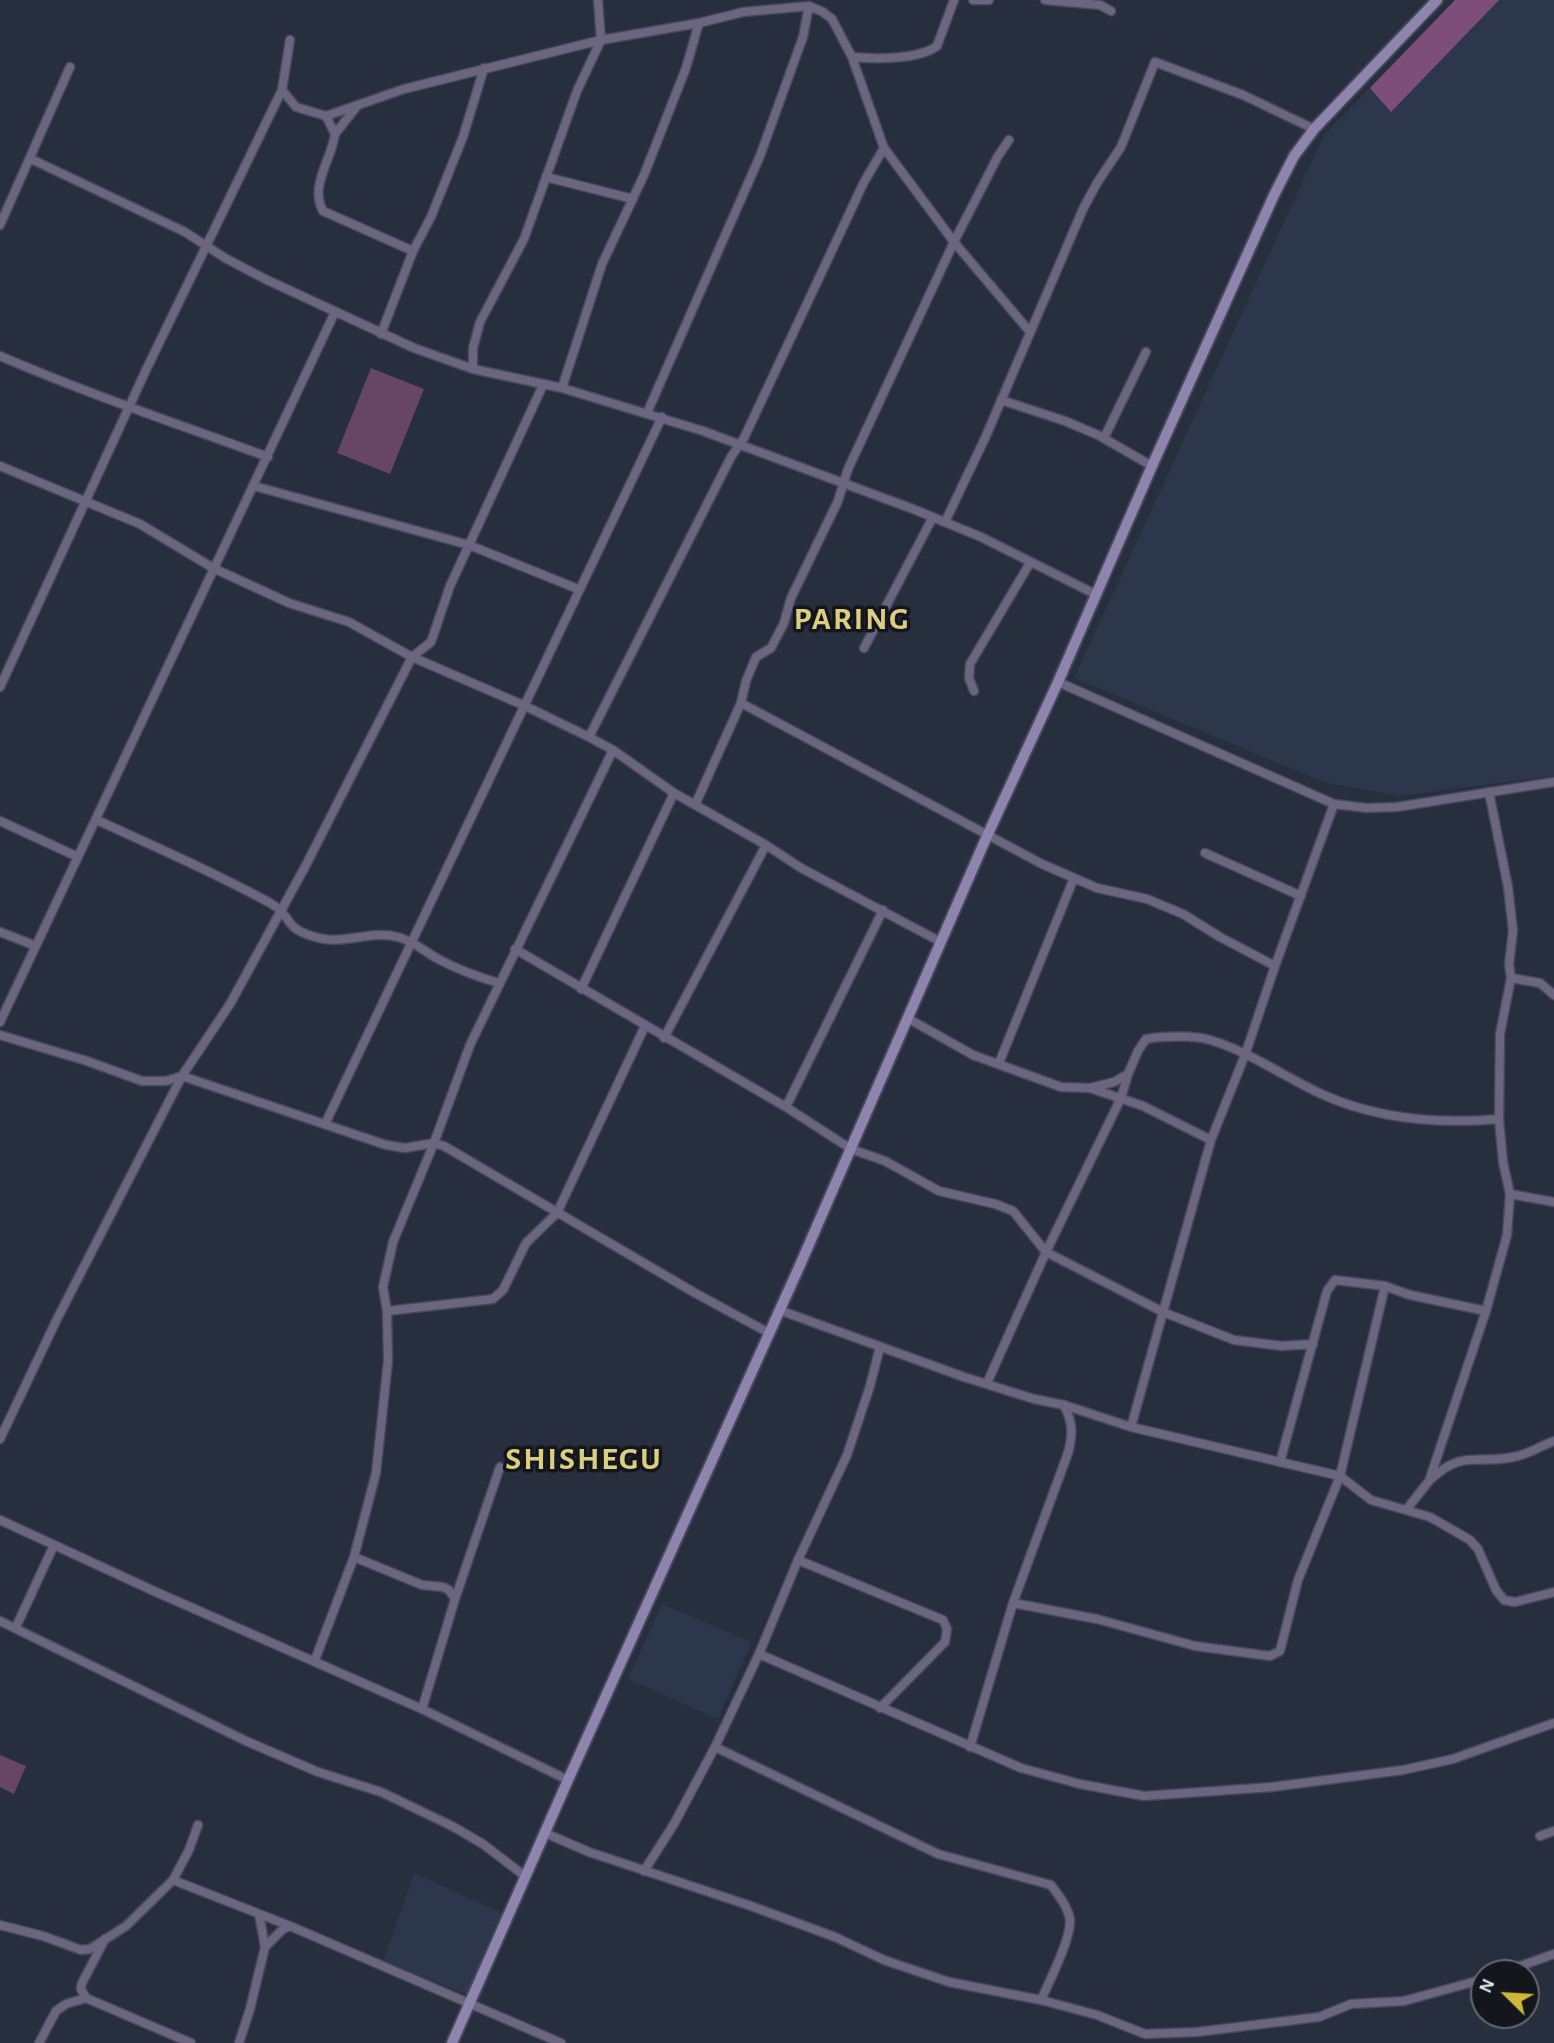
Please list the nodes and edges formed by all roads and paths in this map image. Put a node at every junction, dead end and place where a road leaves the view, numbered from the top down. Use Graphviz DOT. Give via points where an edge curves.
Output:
graph roads {
  1 [pos="598,0"];
  2 [pos="954,0"];
  3 [pos="973,0"];
  4 [pos="989,0"];
  5 [pos="1045,0"];
  6 [pos="1437,0"];
  7 [pos="809,6"];
  8 [pos="1111,11"];
  9 [pos="699,23"];
  10 [pos="290,40"];
  11 [pos="601,40"];
  12 [pos="852,57"];
  13 [pos="70,67"];
  14 [pos="484,68"];
  15 [pos="282,90"];
  16 [pos="359,104"];
  17 [pos="326,116"];
  18 [pos="1314,129"];
  19 [pos="335,134"];
  20 [pos="1009,140"];
  21 [pos="884,148"];
  22 [pos="31,159"];
  23 [pos="546,177"];
  24 [pos="633,199"];
  25 [pos="0,225"];
  26 [pos="954,242"];
  27 [pos="208,246"];
  28 [pos="413,251"];
  29 [pos="335,312"];
  30 [pos="1030,332"];
  31 [pos="381,334"];
  32 [pos="1146,352"];
  33 [pos="0,356"];
  34 [pos="473,369"];
  35 [pos="543,385"];
  36 [pos="562,388"];
  37 [pos="1001,400"];
  38 [pos="130,406"];
  39 [pos="647,413"];
  40 [pos="662,416"];
  41 [pos="1104,438"];
  42 [pos="740,445"];
  43 [pos="268,457"];
  44 [pos="1152,466"];
  45 [pos="0,467"];
  46 [pos="844,482"];
  47 [pos="254,486"];
  48 [pos="86,503"];
  49 [pos="933,517"];
  50 [pos="945,522"];
  51 [pos="469,545"];
  52 [pos="1030,563"];
  53 [pos="213,568"];
  54 [pos="578,589"];
  55 [pos="1095,594"];
  56 [pos="864,648"];
  57 [pos="412,657"];
  58 [pos="3,673"];
  59 [pos="1058,682"];
  60 [pos="0,687"];
  61 [pos="974,691"];
  62 [pos="741,703"];
  63 [pos="523,705"];
  64 [pos="589,737"];
  65 [pos="613,750"];
  66 [pos="1554,782"];
  67 [pos="1489,792"];
  68 [pos="674,793"];
  69 [pos="1334,804"];
  70 [pos="695,805"];
  71 [pos="97,820"];
  72 [pos="0,821"];
  73 [pos="987,836"];
  74 [pos="766,845"];
  75 [pos="1205,853"];
  76 [pos="78,857"];
  77 [pos="1074,878"];
  78 [pos="1301,896"];
  79 [pos="282,909"];
  80 [pos="883,910"];
  81 [pos="0,932"];
  82 [pos="411,940"];
  83 [pos="941,943"];
  84 [pos="36,946"];
  85 [pos="515,950"];
  86 [pos="1275,966"];
  87 [pos="1511,978"];
  88 [pos="499,983"];
  89 [pos="580,989"];
  90 [pos="1554,995"];
  91 [pos="908,1019"];
  92 [pos="0,1022"];
  93 [pos="645,1027"];
  94 [pos="0,1035"];
  95 [pos="664,1038"];
  96 [pos="1245,1055"];
  97 [pos="999,1063"];
  98 [pos="1128,1074"];
  99 [pos="182,1076"];
  100 [pos="1090,1088"];
  101 [pos="1121,1098"];
  102 [pos="786,1107"];
  103 [pos="1499,1119"];
  104 [pos="325,1124"];
  105 [pos="1211,1140"];
  106 [pos="434,1143"];
  107 [pos="851,1149"];
  108 [pos="1510,1194"];
  109 [pos="1554,1202"];
  110 [pos="557,1213"];
  111 [pos="1045,1252"];
  112 [pos="1385,1286"];
  113 [pos="779,1310"];
  114 [pos="387,1311"];
  115 [pos="1486,1311"];
  116 [pos="1163,1312"];
  117 [pos="769,1333"];
  118 [pos="1313,1343"];
  119 [pos="880,1347"];
  120 [pos="987,1383"];
  121 [pos="1064,1405"];
  122 [pos="1131,1427"];
  123 [pos="0,1439"];
  124 [pos="1554,1441"];
  125 [pos="1280,1462"];
  126 [pos="500,1466"];
  127 [pos="1340,1476"];
  128 [pos="1429,1481"];
  129 [pos="1406,1510"];
  130 [pos="0,1520"];
  131 [pos="54,1545"];
  132 [pos="354,1557"];
  133 [pos="798,1560"];
  134 [pos="1554,1592"];
  135 [pos="455,1599"];
  136 [pos="1013,1603"];
  137 [pos="0,1621"];
  138 [pos="16,1627"];
  139 [pos="759,1654"];
  140 [pos="315,1660"];
  141 [pos="422,1709"];
  142 [pos="880,1709"];
  143 [pos="1554,1723"];
  144 [pos="715,1747"];
  145 [pos="970,1747"];
  146 [pos="568,1780"];
  147 [pos="198,1825"];
  148 [pos="1554,1831"];
  149 [pos="545,1833"];
  150 [pos="1540,1836"];
  151 [pos="644,1871"];
  152 [pos="526,1877"];
  153 [pos="173,1880"];
  154 [pos="259,1914"];
  155 [pos="0,1925"];
  156 [pos="290,1926"];
  157 [pos="106,1937"];
  158 [pos="265,1947"];
  159 [pos="1470,1984"];
  160 [pos="86,1998"];
  161 [pos="1041,2000"];
  162 [pos="471,2003"];
  163 [pos="38,2043"];
  164 [pos="191,2043"];
  165 [pos="239,2043"];
  166 [pos="452,2043"];
  167 [pos="561,2043"];
  1 -- 11 [label="street"];
  2 -- 12 [label="street" via="937,46 931,50"];
  3 -- 4 [label="street"];
  5 -- 8 [label="street" via="1100,5"];
  6 -- 18 [label="main road"];
  7 -- 9 [label="street" via="743,12"];
  7 -- 12 [label="street" via="832,19"];
  7 -- 39 [label="street" via="803,37 770,131"];
  9 -- 11 [label="street"];
  9 -- 24 [label="street" via="686,68"];
  10 -- 15 [label="street"];
  11 -- 14 [label="street"];
  11 -- 23 [label="street"];
  12 -- 21 [label="street"];
  13 -- 22 [label="street"];
  14 -- 16 [label="street"];
  14 -- 28 [label="street" via="463,137"];
  15 -- 17 [label="street" via="296,107"];
  15 -- 27 [label="street"];
  16 -- 17 [label="street"];
  16 -- 19 [label="street"];
  17 -- 19 [label="street"];
  18 -- 30 [label="street" via="1155,62 1121,147 1090,194"];
  18 -- 44 [label="main road" via="1274,195"];
  19 -- 28 [label="street" via="319,185 321,209"];
  20 -- 26 [label="street"];
  21 -- 26 [label="street"];
  21 -- 42 [label="street"];
  22 -- 25 [label="street"];
  22 -- 27 [label="street"];
  23 -- 24 [label="street"];
  23 -- 34 [label="street" via="524,239 480,323"];
  24 -- 36 [label="street" via="599,275"];
  26 -- 30 [label="street"];
  26 -- 46 [label="street"];
  27 -- 29 [label="street"];
  27 -- 38 [label="street"];
  28 -- 31 [label="street"];
  29 -- 31 [label="street"];
  29 -- 43 [label="street"];
  30 -- 37 [label="street"];
  31 -- 34 [label="street"];
  32 -- 41 [label="street"];
  33 -- 38 [label="street"];
  34 -- 35 [label="street"];
  35 -- 36 [label="street"];
  35 -- 51 [label="street"];
  36 -- 39 [label="street"];
  37 -- 41 [label="street"];
  37 -- 50 [label="street"];
  38 -- 43 [label="street"];
  38 -- 48 [label="street"];
  39 -- 40 [label="street"];
  40 -- 42 [label="street"];
  40 -- 54 [label="street"];
  41 -- 44 [label="street"];
  42 -- 46 [label="street"];
  42 -- 64 [label="street"];
  43 -- 47 [label="street"];
  44 -- 55 [label="main road"];
  45 -- 48 [label="street"];
  46 -- 49 [label="street"];
  46 -- 62 [label="street" via="791,598 784,624 771,648 756,657"];
  47 -- 51 [label="street"];
  47 -- 53 [label="street"];
  48 -- 53 [label="street" via="140,524"];
  48 -- 58 [label="street"];
  49 -- 50 [label="street"];
  49 -- 56 [label="street"];
  50 -- 52 [label="street"];
  51 -- 54 [label="street"];
  51 -- 57 [label="street" via="430,642"];
  52 -- 55 [label="street"];
  52 -- 61 [label="street" via="970,664"];
  53 -- 57 [label="street" via="289,603 349,622"];
  53 -- 71 [label="street"];
  54 -- 63 [label="street"];
  55 -- 59 [label="main road"];
  57 -- 63 [label="street"];
  57 -- 79 [label="street"];
  58 -- 60 [label="street"];
  59 -- 69 [label="street"];
  59 -- 73 [label="main road"];
  62 -- 70 [label="street"];
  62 -- 73 [label="street"];
  63 -- 64 [label="street"];
  63 -- 82 [label="street"];
  64 -- 65 [label="street"];
  65 -- 68 [label="street"];
  65 -- 85 [label="street"];
  66 -- 67 [label="street"];
  67 -- 69 [label="street" via="1397,807"];
  67 -- 87 [label="street" via="1512,912"];
  68 -- 70 [label="street"];
  68 -- 89 [label="street"];
  69 -- 78 [label="street"];
  70 -- 74 [label="street"];
  71 -- 76 [label="street"];
  71 -- 79 [label="street"];
  72 -- 76 [label="street"];
  73 -- 77 [label="street"];
  73 -- 83 [label="main road"];
  74 -- 80 [label="street" via="801,869"];
  74 -- 95 [label="street"];
  75 -- 78 [label="street"];
  76 -- 84 [label="street"];
  77 -- 86 [label="street" via="1183,914"];
  77 -- 97 [label="street"];
  78 -- 86 [label="street"];
  79 -- 82 [label="street" via="291,927 326,940 379,934"];
  79 -- 99 [label="street" via="230,1004"];
  80 -- 83 [label="street"];
  80 -- 102 [label="street"];
  81 -- 84 [label="street"];
  82 -- 88 [label="street" via="445,962"];
  82 -- 104 [label="street"];
  83 -- 91 [label="main road"];
  84 -- 92 [label="street"];
  85 -- 88 [label="street"];
  85 -- 89 [label="street"];
  86 -- 96 [label="street"];
  87 -- 90 [label="street" via="1540,983"];
  87 -- 103 [label="street" via="1500,1034"];
  88 -- 106 [label="street" via="470,1045"];
  89 -- 93 [label="street"];
  91 -- 97 [label="street" via="973,1055"];
  91 -- 107 [label="main road"];
  93 -- 95 [label="street"];
  93 -- 110 [label="street"];
  94 -- 99 [label="street" via="142,1081"];
  95 -- 102 [label="street"];
  96 -- 98 [label="street" via="1209,1039 1157,1037 1146,1039"];
  96 -- 103 [label="street" via="1327,1097 1371,1112 1422,1120"];
  96 -- 105 [label="street"];
  97 -- 100 [label="street" via="1061,1087"];
  98 -- 100 [label="street"];
  98 -- 101 [label="street"];
  99 -- 104 [label="street"];
  99 -- 123 [label="street"];
  100 -- 101 [label="street"];
  101 -- 105 [label="street"];
  101 -- 111 [label="street"];
  102 -- 107 [label="street"];
  103 -- 108 [label="street"];
  104 -- 106 [label="street" via="386,1145 405,1148"];
  105 -- 116 [label="street"];
  106 -- 110 [label="street"];
  106 -- 114 [label="street" via="393,1242 383,1287"];
  107 -- 111 [label="street" via="885,1161 939,1191 1013,1211"];
  107 -- 113 [label="main road"];
  108 -- 109 [label="street"];
  108 -- 115 [label="street" via="1507,1235"];
  110 -- 114 [label="street" via="526,1243 503,1290 493,1299"];
  110 -- 117 [label="street"];
  111 -- 116 [label="street"];
  111 -- 120 [label="street"];
  112 -- 115 [label="street"];
  112 -- 118 [label="street" via="1335,1280 1327,1291"];
  112 -- 127 [label="street"];
  113 -- 117 [label="main road"];
  113 -- 119 [label="street"];
  114 -- 132 [label="street" via="388,1361 376,1473"];
  115 -- 128 [label="street"];
  116 -- 118 [label="street" via="1234,1340 1282,1346"];
  116 -- 122 [label="street"];
  117 -- 146 [label="main road"];
  118 -- 125 [label="street"];
  119 -- 120 [label="street"];
  119 -- 133 [label="street" via="847,1455"];
  120 -- 121 [label="street"];
  121 -- 122 [label="street"];
  121 -- 136 [label="street" via="1072,1420 1068,1453"];
  122 -- 125 [label="street"];
  124 -- 128 [label="street" via="1517,1457 1456,1461"];
  125 -- 127 [label="street"];
  126 -- 135 [label="street"];
  127 -- 129 [label="street" via="1371,1500"];
  127 -- 136 [label="street" via="1298,1580 1280,1651 1270,1656 1195,1646 1097,1619"];
  128 -- 129 [label="street"];
  129 -- 134 [label="street" via="1430,1517 1470,1540 1504,1600 1515,1602"];
  130 -- 131 [label="street"];
  131 -- 138 [label="street"];
  131 -- 140 [label="street"];
  132 -- 135 [label="street" via="422,1585 443,1587"];
  132 -- 140 [label="street"];
  133 -- 139 [label="street"];
  133 -- 142 [label="street" via="943,1620 945,1642"];
  135 -- 141 [label="street"];
  136 -- 145 [label="street"];
  137 -- 138 [label="street"];
  138 -- 152 [label="street" via="246,1741 318,1772 381,1792 483,1844"];
  139 -- 142 [label="street"];
  139 -- 144 [label="street"];
  140 -- 141 [label="street"];
  141 -- 146 [label="street"];
  142 -- 145 [label="street"];
  143 -- 145 [label="street" via="1453,1759 1403,1770 1272,1787 1144,1796 1033,1771"];
  144 -- 151 [label="street"];
  144 -- 161 [label="street" via="938,1854 1051,1885 1070,1921 1060,1959"];
  146 -- 149 [label="main road"];
  147 -- 153 [label="street"];
  148 -- 150 [label="street"];
  149 -- 151 [label="street"];
  149 -- 152 [label="main road"];
  151 -- 161 [label="street" via="751,1906 949,1982"];
  152 -- 162 [label="main road"];
  153 -- 154 [label="street"];
  153 -- 157 [label="street" via="126,1926"];
  154 -- 156 [label="street"];
  154 -- 158 [label="street"];
  155 -- 157 [label="street" via="86,1951"];
  156 -- 158 [label="street"];
  156 -- 162 [label="street"];
  157 -- 160 [label="street" via="82,1983"];
  158 -- 165 [label="street"];
  159 -- 161 [label="street" via="1404,2001 1351,2004 1319,2017 1145,2034"];
  160 -- 163 [label="street" via="56,2011"];
  160 -- 164 [label="street"];
  162 -- 166 [label="main road"];
  162 -- 167 [label="street"];
}
